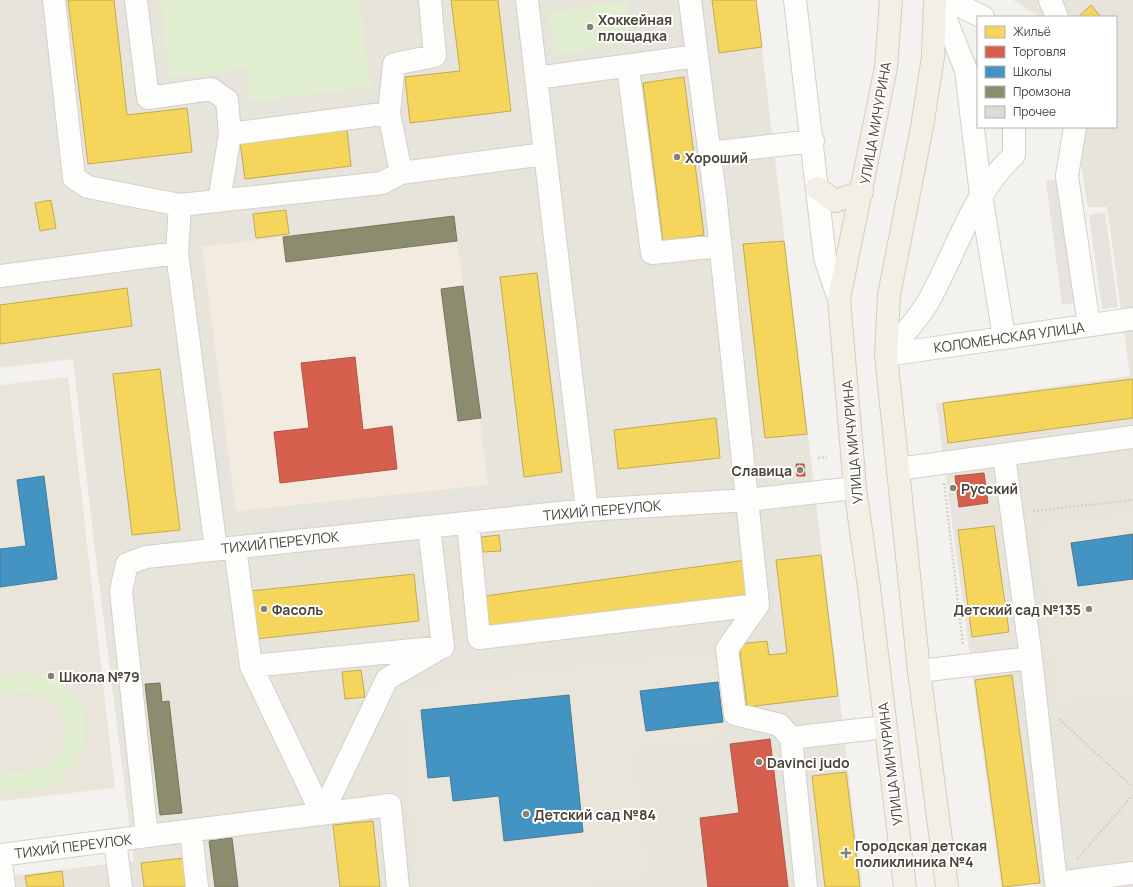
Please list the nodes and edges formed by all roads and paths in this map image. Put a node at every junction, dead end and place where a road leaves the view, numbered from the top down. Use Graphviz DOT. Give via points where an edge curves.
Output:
graph roads {
  1 [pos="54,0"];
  2 [pos="136,0"];
  3 [pos="430,0"];
  4 [pos="527,0"];
  5 [pos="690,0"];
  6 [pos="796,0"];
  7 [pos="891,0"];
  8 [pos="937,0"];
  9 [pos="948,0"];
  10 [pos="1050,0"];
  11 [pos="981,16"];
  12 [pos="1057,16"];
  13 [pos="697,56"];
  14 [pos="628,67"];
  15 [pos="536,78"];
  16 [pos="389,113"];
  17 [pos="999,128"];
  18 [pos="1014,128"];
  19 [pos="1075,128"];
  20 [pos="230,134"];
  21 [pos="813,141"];
  22 [pos="710,153"];
  23 [pos="544,154"];
  24 [pos="1000,168"];
  25 [pos="401,173"];
  26 [pos="817,188"];
  27 [pos="862,192"];
  28 [pos="981,195"];
  29 [pos="219,201"];
  30 [pos="180,205"];
  31 [pos="720,246"];
  32 [pos="177,253"];
  33 [pos="0,276"];
  34 [pos="839,299"];
  35 [pos="1133,319"];
  36 [pos="1089,325"];
  37 [pos="1004,337"];
  38 [pos="886,355"];
  39 [pos="1133,437"];
  40 [pos="1004,455"];
  41 [pos="827,457"];
  42 [pos="818,458"];
  43 [pos="941,462"];
  44 [pos="898,468"];
  45 [pos="855,488"];
  46 [pos="748,500"];
  47 [pos="1133,500"];
  48 [pos="587,510"];
  49 [pos="1012,514"];
  50 [pos="468,523"];
  51 [pos="429,527"];
  52 [pos="226,548"];
  53 [pos="758,605"];
  54 [pos="970,646"];
  55 [pos="443,647"];
  56 [pos="1031,658"];
  57 [pos="251,666"];
  58 [pos="919,671"];
  59 [pos="1058,718"];
  60 [pos="885,727"];
  61 [pos="791,738"];
  62 [pos="1133,787"];
  63 [pos="1133,795"];
  64 [pos="322,814"];
  65 [pos="190,832"];
  66 [pos="147,836"];
  67 [pos="116,840"];
  68 [pos="0,856"];
  69 [pos="1133,872"];
  70 [pos="1056,882"];
  71 [pos="4,887"];
  72 [pos="122,887"];
  73 [pos="197,887"];
  74 [pos="398,887"];
  75 [pos="806,887"];
  76 [pos="905,887"];
  77 [pos="947,887"];
  1 -- 30 [label="street" via="74,178 88,187"];
  2 -- 20 [label="street" via="148,98 211,89 226,100"];
  3 -- 16 [label="street" via="435,56 394,64"];
  4 -- 15 [label="street"];
  5 -- 13 [label="street"];
  6 -- 21 [label="street"];
  7 -- 27 [label="main road, УЛИЦА МИЧУРИНА" via="886,67"];
  8 -- 28 [label="street" via="966,70"];
  8 -- 38 [label="main road" via="933,57 922,127 889,295"];
  9 -- 11 [label="street"];
  10 -- 12 [label="street"];
  13 -- 14 [label="street"];
  13 -- 22 [label="street"];
  14 -- 15 [label="street"];
  14 -- 31 [label="street" via="652,253"];
  15 -- 23 [label="street"];
  16 -- 20 [label="street"];
  16 -- 25 [label="street"];
  17 -- 24 [label="street"];
  18 -- 24 [label="street" via="1014,155"];
  19 -- 36 [label="street" via="1067,176"];
  20 -- 29 [label="street"];
  21 -- 22 [label="street"];
  21 -- 26 [label="street"];
  22 -- 31 [label="street"];
  23 -- 25 [label="street"];
  23 -- 48 [label="street"];
  24 -- 28 [label="street"];
  25 -- 29 [label="street" via="382,182"];
  26 -- 27 [label="main road" via="835,201"];
  26 -- 34 [label="street" via="825,258"];
  27 -- 34 [label="main road, УЛИЦА МИЧУРИНА"];
  28 -- 37 [label="street"];
  28 -- 38 [label="street" via="927,303"];
  29 -- 30 [label="street"];
  30 -- 32 [label="street"];
  31 -- 46 [label="street"];
  32 -- 33 [label="street"];
  32 -- 52 [label="street"];
  34 -- 45 [label="main road, УЛИЦА МИЧУРИНА"];
  35 -- 36 [label="street, КОЛОМЕНСКАЯ УЛИЦА"];
  36 -- 37 [label="street, КОЛОМЕНСКАЯ УЛИЦА"];
  37 -- 38 [label="street, КОЛОМЕНСКАЯ УЛИЦА"];
  38 -- 44 [label="main road"];
  39 -- 40 [label="street"];
  40 -- 43 [label="street"];
  40 -- 49 [label="street"];
  41 -- 42 [label="path"];
  43 -- 44 [label="street"];
  43 -- 54 [label="path" via="963,647"];
  44 -- 58 [label="main road"];
  45 -- 46 [label="street, ТИХИЙ ПЕРЕУЛОК"];
  45 -- 60 [label="main road, УЛИЦА МИЧУРИНА" via="870,587"];
  46 -- 48 [label="street, ТИХИЙ ПЕРЕУЛОК"];
  46 -- 53 [label="street"];
  47 -- 49 [label="path"];
  48 -- 50 [label="street, ТИХИЙ ПЕРЕУЛОК"];
  49 -- 56 [label="street"];
  50 -- 51 [label="street, ТИХИЙ ПЕРЕУЛОК"];
  50 -- 53 [label="street" via="479,638"];
  51 -- 52 [label="street, ТИХИЙ ПЕРЕУЛОК"];
  51 -- 55 [label="street"];
  52 -- 57 [label="street"];
  52 -- 66 [label="street, ТИХИЙ ПЕРЕУЛОК" via="146,557 127,564 121,591"];
  53 -- 61 [label="street" via="727,649 735,714 780,725"];
  55 -- 57 [label="street"];
  55 -- 64 [label="street" via="387,679"];
  56 -- 58 [label="street"];
  56 -- 70 [label="street"];
  57 -- 64 [label="street"];
  58 -- 77 [label="main road"];
  59 -- 62 [label="path"];
  60 -- 61 [label="street"];
  60 -- 76 [label="main road, УЛИЦА МИЧУРИНА"];
  61 -- 75 [label="street"];
  63 -- 70 [label="path"];
  64 -- 65 [label="street"];
  64 -- 74 [label="street" via="390,805"];
  65 -- 66 [label="street"];
  65 -- 73 [label="street"];
  66 -- 67 [label="street, ТИХИЙ ПЕРЕУЛОК"];
  67 -- 68 [label="street, ТИХИЙ ПЕРЕУЛОК"];
  67 -- 72 [label="street"];
  68 -- 71 [label="street"];
  69 -- 70 [label="street"];
}
